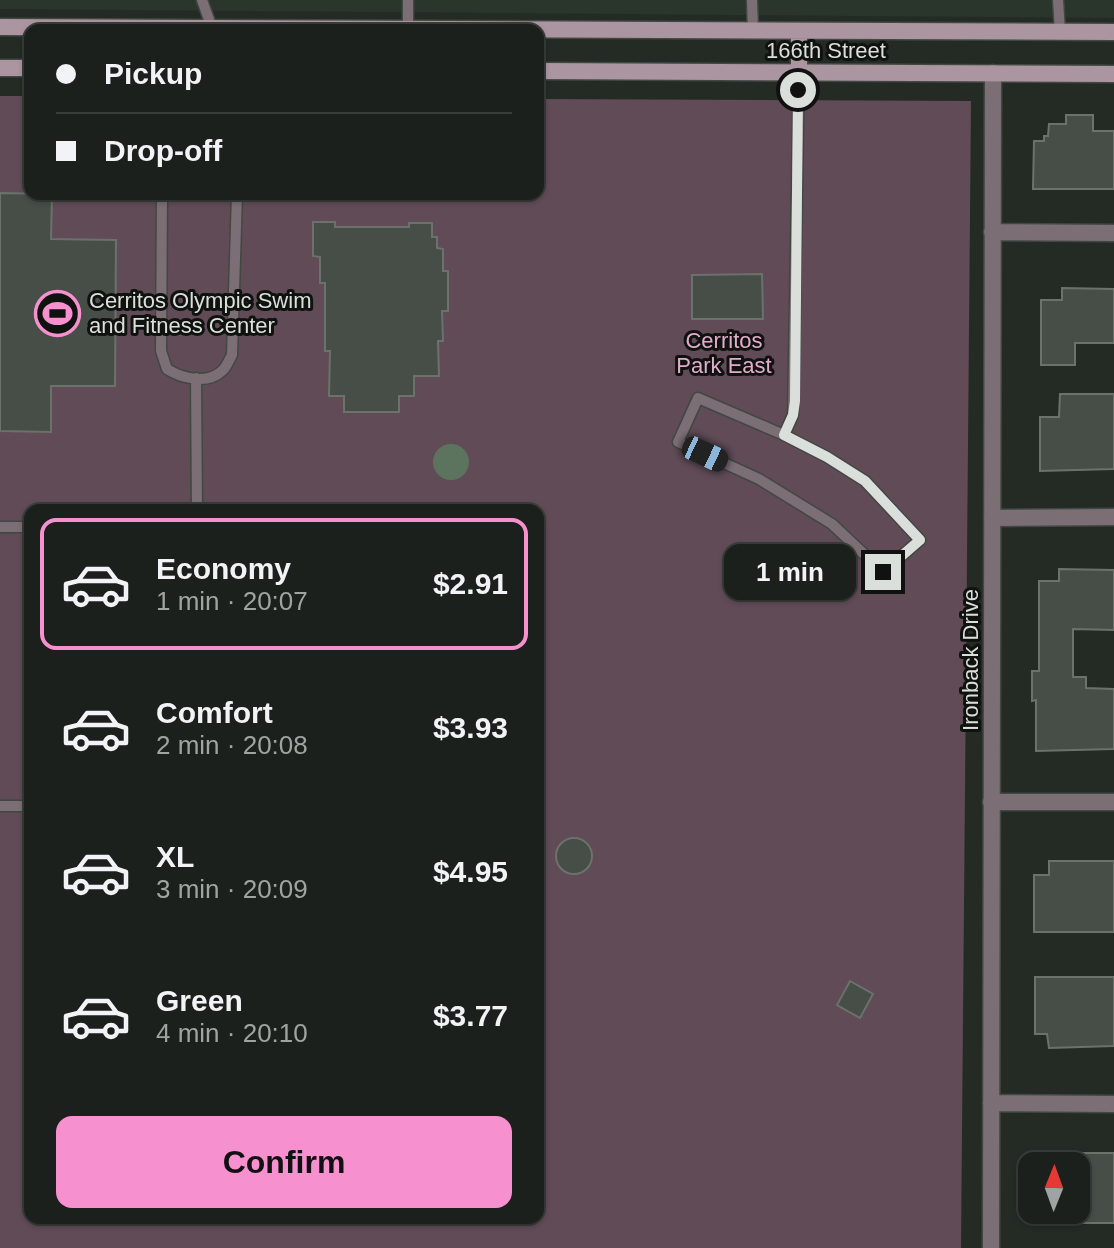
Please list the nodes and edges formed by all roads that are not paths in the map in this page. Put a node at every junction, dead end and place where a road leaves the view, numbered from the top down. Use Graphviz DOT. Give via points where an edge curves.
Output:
graph roads {
  1 [pos="202,0"];
  2 [pos="408,0"];
  3 [pos="752,0"];
  4 [pos="1058,0"];
  5 [pos="211,24"];
  6 [pos="408,24"];
  7 [pos="0,27"];
  8 [pos="24,27"];
  9 [pos="544,30"];
  10 [pos="753,31"];
  11 [pos="799,31"];
  12 [pos="1060,32"];
  13 [pos="1114,32"];
  14 [pos="0,68"];
  15 [pos="24,68"];
  16 [pos="544,71"];
  17 [pos="799,72"];
  18 [pos="993,73"];
  19 [pos="1114,74"];
  20 [pos="162,200"];
  21 [pos="237,200"];
  22 [pos="992,232"];
  23 [pos="1114,233"];
  24 [pos="196,378"];
  25 [pos="784,435"];
  26 [pos="197,504"];
  27 [pos="1114,517"];
  28 [pos="992,518"];
  29 [pos="0,527"];
  30 [pos="24,527"];
  31 [pos="991,802"];
  32 [pos="1114,802"];
  33 [pos="0,806"];
  34 [pos="24,806"];
  35 [pos="991,1103"];
  36 [pos="1114,1104"];
  37 [pos="991,1248"];
  1 -- 5 [label="lane"];
  2 -- 6 [label="lane"];
  3 -- 10 [label="lane"];
  4 -- 12 [label="lane"];
  7 -- 8 [label="street, 166th Street"];
  9 -- 10 [label="street, 166th Street"];
  10 -- 11 [label="street, 166th Street"];
  11 -- 12 [label="street, 166th Street"];
  11 -- 17 [label="street"];
  12 -- 13 [label="street, 166th Street"];
  14 -- 15 [label="street"];
  16 -- 17 [label="street, 166th Street"];
  17 -- 18 [label="street, 166th Street"];
  17 -- 25 [label="lane" via="795,401"];
  18 -- 19 [label="street, 166th Street"];
  18 -- 22 [label="street, Ironback Drive"];
  20 -- 24 [label="lane" via="161,351 167,369 181,378"];
  21 -- 24 [label="lane" via="232,355 222,372"];
  22 -- 23 [label="street"];
  22 -- 28 [label="street, Ironback Drive"];
  24 -- 26 [label="lane"];
  25 -- 25 [label="lane" via="698,398 678,442 759,479 832,524 883,572 920,540 865,481"];
  27 -- 28 [label="street"];
  28 -- 31 [label="street, Ironback Drive"];
  29 -- 30 [label="lane"];
  31 -- 32 [label="street"];
  31 -- 35 [label="street, Ironback Drive"];
  33 -- 34 [label="lane"];
  35 -- 36 [label="street"];
  35 -- 37 [label="street, Ironback Drive"];
}
